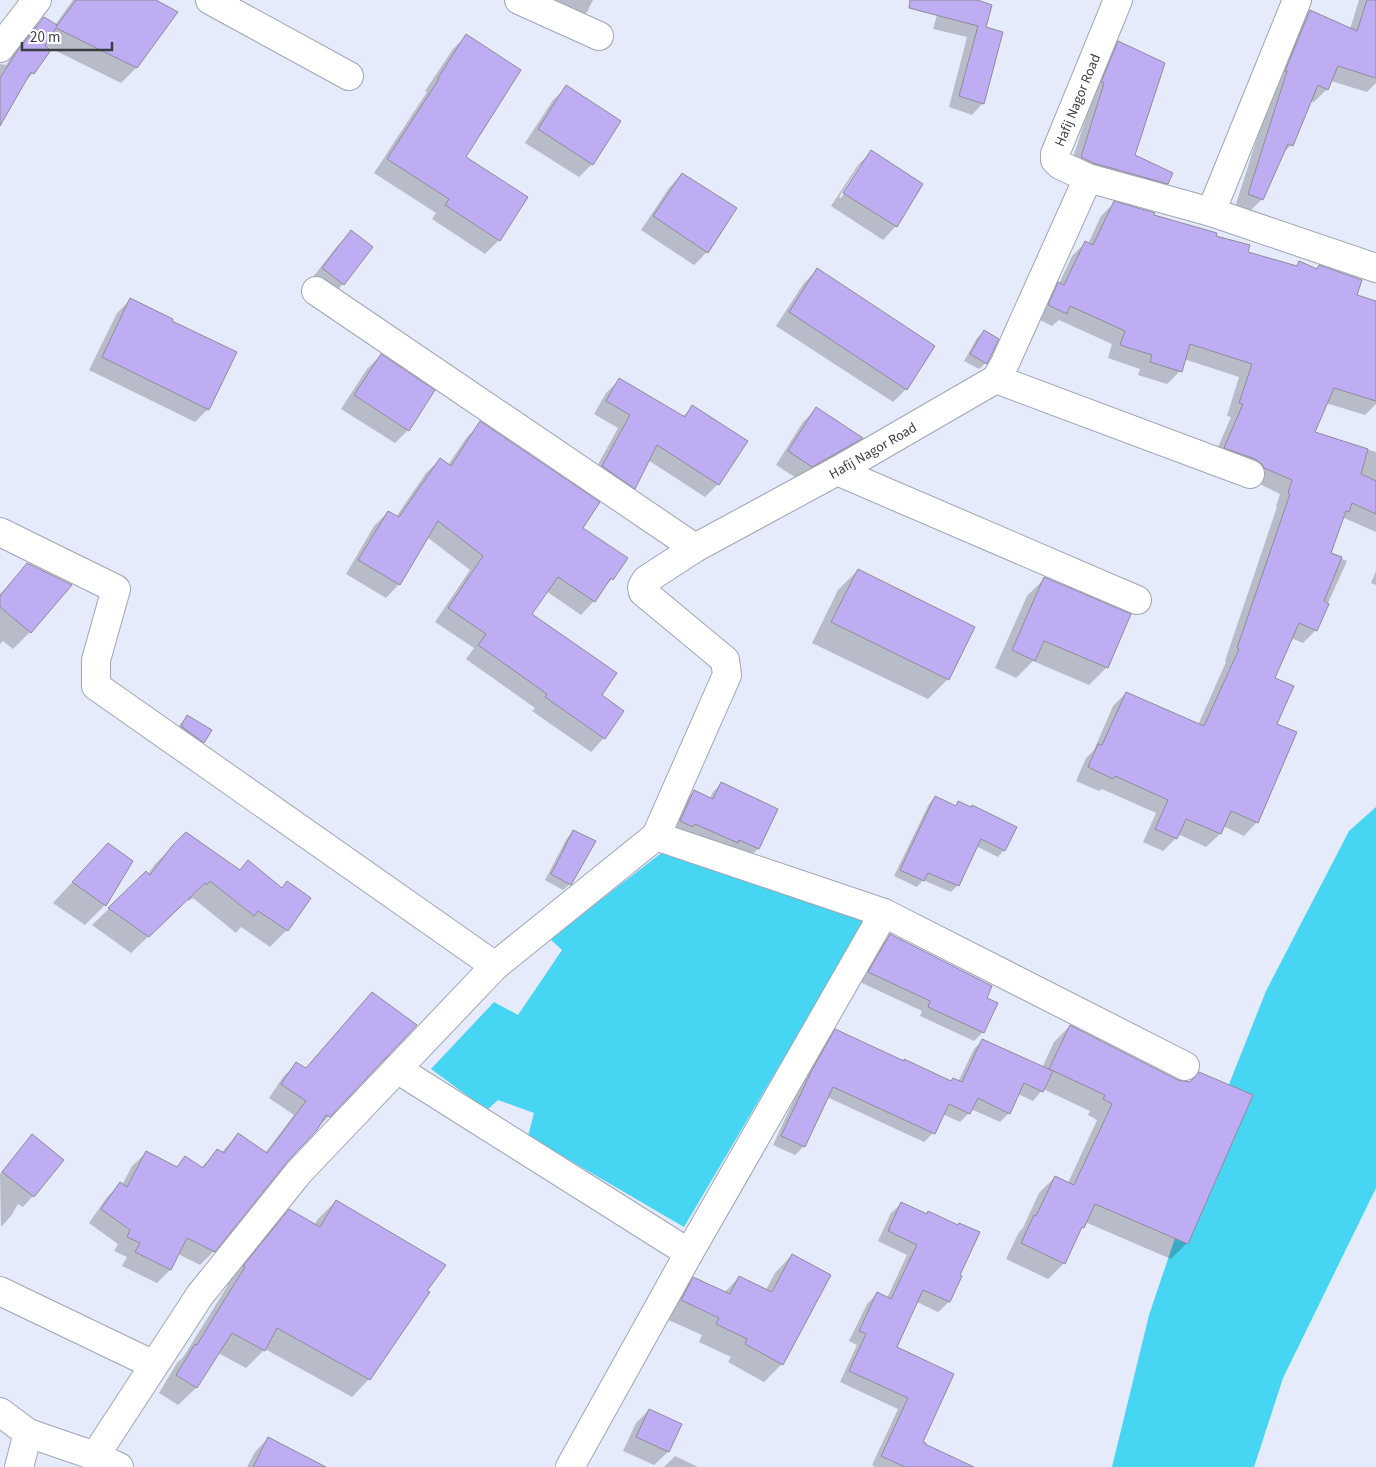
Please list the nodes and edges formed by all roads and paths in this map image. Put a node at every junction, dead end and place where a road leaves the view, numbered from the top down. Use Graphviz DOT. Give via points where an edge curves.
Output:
graph roads {
  1 [pos="37,0"];
  2 [pos="210,0"];
  3 [pos="520,0"];
  4 [pos="1118,0"];
  5 [pos="1297,0"];
  6 [pos="599,36"];
  7 [pos="0,48"];
  8 [pos="349,76"];
  9 [pos="1088,178"];
  10 [pos="1211,212"];
  11 [pos="1376,268"];
  12 [pos="316,291"];
  13 [pos="996,378"];
  14 [pos="837,471"];
  15 [pos="1250,474"];
  16 [pos="0,532"];
  17 [pos="695,548"];
  18 [pos="1137,600"];
  19 [pos="656,836"];
  20 [pos="884,913"];
  21 [pos="495,966"];
  22 [pos="1185,1066"];
  23 [pos="397,1069"];
  24 [pos="689,1253"];
  25 [pos="0,1291"];
  26 [pos="154,1366"];
  27 [pos="0,1412"];
  28 [pos="28,1433"];
  29 [pos="95,1456"];
  30 [pos="19,1467"];
  31 [pos="119,1467"];
  32 [pos="570,1467"];
  1 -- 7 [label="street"];
  2 -- 8 [label="street"];
  3 -- 6 [label="street"];
  4 -- 9 [label="street, Hafij Nagor Road" via="1055,154 1060,165"];
  5 -- 10 [label="street"];
  9 -- 10 [label="street, Hafij Nagor Road"];
  9 -- 13 [label="street"];
  10 -- 11 [label="street, Hafij Nagor Road"];
  12 -- 17 [label="street"];
  13 -- 14 [label="street, Hafij Nagor Road"];
  13 -- 15 [label="street"];
  14 -- 17 [label="street, Hafij Nagor Road"];
  14 -- 18 [label="street"];
  16 -- 21 [label="street" via="116,589 96,660 96,686"];
  17 -- 19 [label="street, Hafij Nagor Road" via="646,580 643,592 725,660 727,675"];
  19 -- 20 [label="street"];
  19 -- 21 [label="street"];
  20 -- 22 [label="street"];
  20 -- 24 [label="street"];
  21 -- 23 [label="street"];
  23 -- 24 [label="street"];
  23 -- 26 [label="street" via="299,1172 200,1295"];
  24 -- 32 [label="street"];
  25 -- 26 [label="street"];
  26 -- 29 [label="street"];
  27 -- 28 [label="street"];
  28 -- 29 [label="street"];
  28 -- 30 [label="street"];
  29 -- 31 [label="street"];
}
